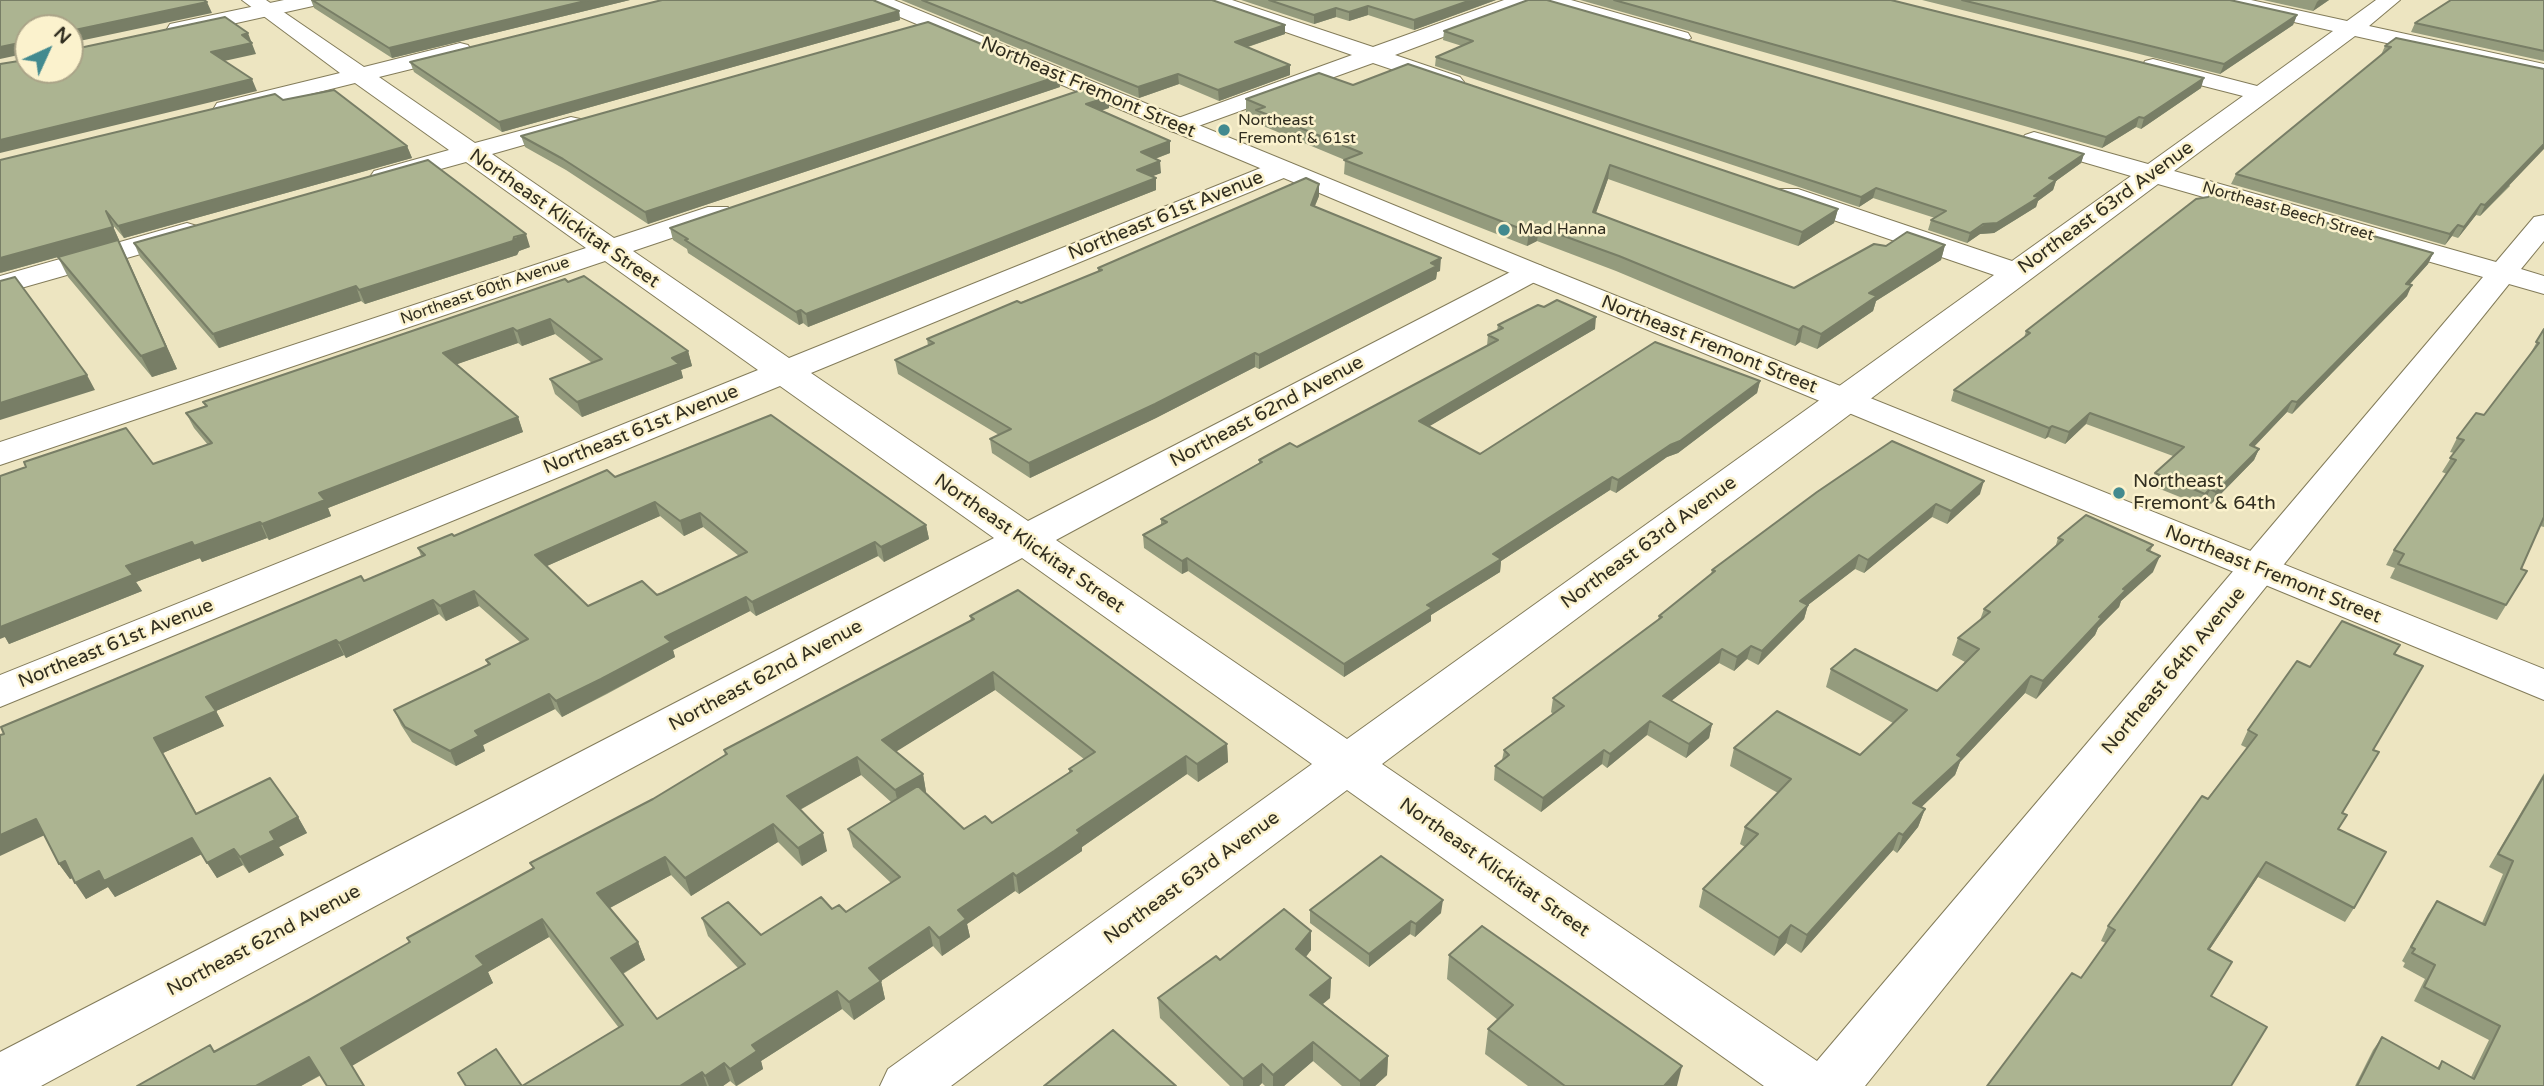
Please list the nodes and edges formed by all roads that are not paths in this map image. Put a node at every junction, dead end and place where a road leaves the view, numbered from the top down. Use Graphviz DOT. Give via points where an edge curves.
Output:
graph roads {
  1 [pos="313,0"];
  2 [pos="1212,0"];
  3 [pos="1524,0"];
  4 [pos="1548,0"];
  5 [pos="2223,0"];
  6 [pos="2390,0"];
  7 [pos="259,5"];
  8 [pos="924,11"];
  9 [pos="888,13"];
  10 [pos="2351,28"];
  11 [pos="160,33"];
  12 [pos="478,46"];
  13 [pos="1706,46"];
  14 [pos="1374,55"];
  15 [pos="2130,61"];
  16 [pos="2544,71"];
  17 [pos="358,76"];
  18 [pos="1089,88"];
  19 [pos="1477,90"];
  20 [pos="2262,94"];
  21 [pos="1044,104"];
  22 [pos="198,115"];
  23 [pos="590,118"];
  24 [pos="1179,126"];
  25 [pos="2005,131"];
  26 [pos="468,153"];
  27 [pos="1282,169"];
  28 [pos="2153,174"];
  29 [pos="359,184"];
  30 [pos="1759,186"];
  31 [pos="746,204"];
  32 [pos="2544,223"];
  33 [pos="213,225"];
  34 [pos="608,250"];
  35 [pos="1532,272"];
  36 [pos="2018,273"];
  37 [pos="2502,273"];
  38 [pos="0,285"];
  39 [pos="2544,285"];
  40 [pos="783,372"];
  41 [pos="1845,400"];
  42 [pos="0,454"];
  43 [pos="1024,540"];
  44 [pos="2258,569"];
  45 [pos="2544,685"];
  46 [pos="0,692"];
  47 [pos="1347,765"];
  48 [pos="0,1080"];
  49 [pos="908,1086"];
  50 [pos="1808,1086"];
  51 [pos="1830,1086"];
  1 -- 7 [label="street"];
  2 -- 14 [label="street"];
  3 -- 14 [label="street"];
  4 -- 13 [label="street"];
  5 -- 10 [label="street"];
  6 -- 10 [label="street, Northeast 63rd Avenue"];
  7 -- 11 [label="street"];
  7 -- 17 [label="street, Northeast Klickitat Street"];
  8 -- 9 [label="street"];
  8 -- 18 [label="street, Northeast Fremont Street"];
  10 -- 16 [label="street"];
  10 -- 20 [label="street, Northeast 63rd Avenue"];
  12 -- 17 [label="street"];
  14 -- 19 [label="street"];
  14 -- 24 [label="street"];
  15 -- 20 [label="street"];
  17 -- 22 [label="street"];
  17 -- 26 [label="street, Northeast Klickitat Street"];
  18 -- 21 [label="street"];
  18 -- 24 [label="street, Northeast Fremont Street"];
  20 -- 28 [label="street, Northeast 63rd Avenue"];
  23 -- 26 [label="street"];
  24 -- 27 [label="street, Northeast Fremont Street"];
  25 -- 28 [label="street, Northeast Beech Street"];
  26 -- 29 [label="street"];
  26 -- 34 [label="street, Northeast Klickitat Street"];
  27 -- 35 [label="street, Northeast Fremont Street"];
  27 -- 40 [label="street, Northeast 61st Avenue"];
  28 -- 36 [label="street, Northeast 63rd Avenue"];
  28 -- 37 [label="street, Northeast Beech Street"];
  30 -- 36 [label="street"];
  31 -- 34 [label="street, Northeast 60th Avenue"];
  32 -- 37 [label="street, Northeast 64th Avenue"];
  33 -- 38 [label="street"];
  34 -- 40 [label="street, Northeast Klickitat Street"];
  34 -- 42 [label="street, Northeast 60th Avenue"];
  35 -- 41 [label="street, Northeast Fremont Street"];
  35 -- 43 [label="street, Northeast 62nd Avenue"];
  36 -- 41 [label="street, Northeast 63rd Avenue"];
  37 -- 39 [label="street, Northeast Beech Street"];
  37 -- 44 [label="street, Northeast 64th Avenue"];
  40 -- 43 [label="street, Northeast Klickitat Street"];
  40 -- 46 [label="street, Northeast 61st Avenue"];
  41 -- 44 [label="street, Northeast Fremont Street"];
  41 -- 47 [label="street, Northeast 63rd Avenue"];
  43 -- 47 [label="street, Northeast Klickitat Street"];
  43 -- 48 [label="street, Northeast 62nd Avenue"];
  44 -- 45 [label="street, Northeast Fremont Street"];
  44 -- 51 [label="street, Northeast 64th Avenue"];
  47 -- 49 [label="street, Northeast 63rd Avenue"];
  47 -- 50 [label="street, Northeast Klickitat Street"];
}
